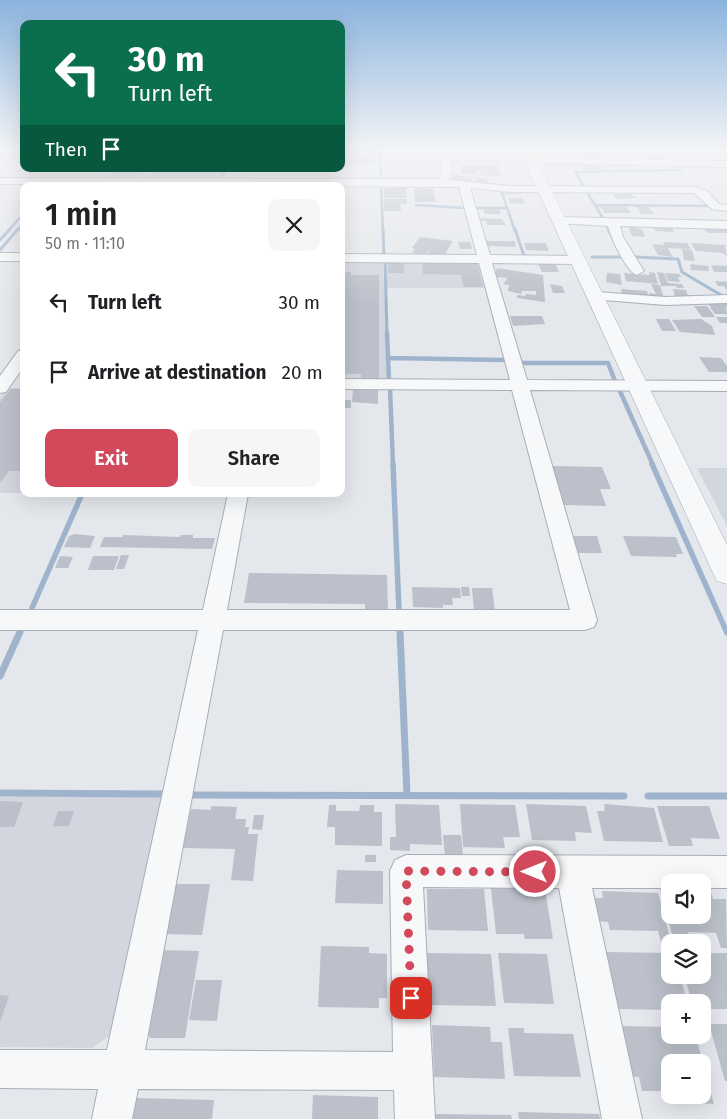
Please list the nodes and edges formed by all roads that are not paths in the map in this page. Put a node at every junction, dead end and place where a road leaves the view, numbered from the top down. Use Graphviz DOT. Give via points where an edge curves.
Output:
graph roads {
  1 [pos="468,201"];
  2 [pos="550,201"];
  3 [pos="722,207"];
  4 [pos="727,218"];
  5 [pos="560,221"];
  6 [pos="613,221"];
  7 [pos="727,225"];
  8 [pos="0,257"];
  9 [pos="20,257"];
  10 [pos="345,258"];
  11 [pos="482,258"];
  12 [pos="579,260"];
  13 [pos="638,271"];
  14 [pos="597,296"];
  15 [pos="727,299"];
  16 [pos="20,359"];
  17 [pos="20,384"];
  18 [pos="345,384"];
  19 [pos="519,384"];
  20 [pos="637,384"];
  21 [pos="1,385"];
  22 [pos="727,386"];
  23 [pos="237,497"];
  24 [pos="727,573"];
  25 [pos="0,620"];
  26 [pos="212,620"];
  27 [pos="572,872"];
  28 [pos="727,872"];
  29 [pos="0,1069"];
  30 [pos="122,1070"];
  31 [pos="413,1071"];
  32 [pos="112,1119"];
  33 [pos="415,1119"];
  34 [pos="622,1119"];
  1 -- 11 [label="street"];
  2 -- 5 [label="street"];
  3 -- 4 [label="street"];
  5 -- 6 [label="street"];
  5 -- 12 [label="street"];
  6 -- 7 [label="street"];
  6 -- 13 [label="street" via="617,237"];
  8 -- 9 [label="street"];
  10 -- 11 [label="street"];
  11 -- 12 [label="street"];
  11 -- 19 [label="street"];
  12 -- 14 [label="street"];
  14 -- 15 [label="street" via="665,301"];
  14 -- 20 [label="street"];
  16 -- 21 [label="street"];
  17 -- 21 [label="street"];
  18 -- 19 [label="street"];
  19 -- 20 [label="street"];
  19 -- 26 [label="street" via="584,620"];
  20 -- 22 [label="street"];
  20 -- 24 [label="street"];
  23 -- 26 [label="street"];
  25 -- 26 [label="street"];
  26 -- 30 [label="street"];
  27 -- 28 [label="street"];
  27 -- 31 [label="street" via="406,871"];
  27 -- 34 [label="street"];
  29 -- 30 [label="street"];
  30 -- 31 [label="street"];
  30 -- 32 [label="street"];
  31 -- 33 [label="street"];
}
